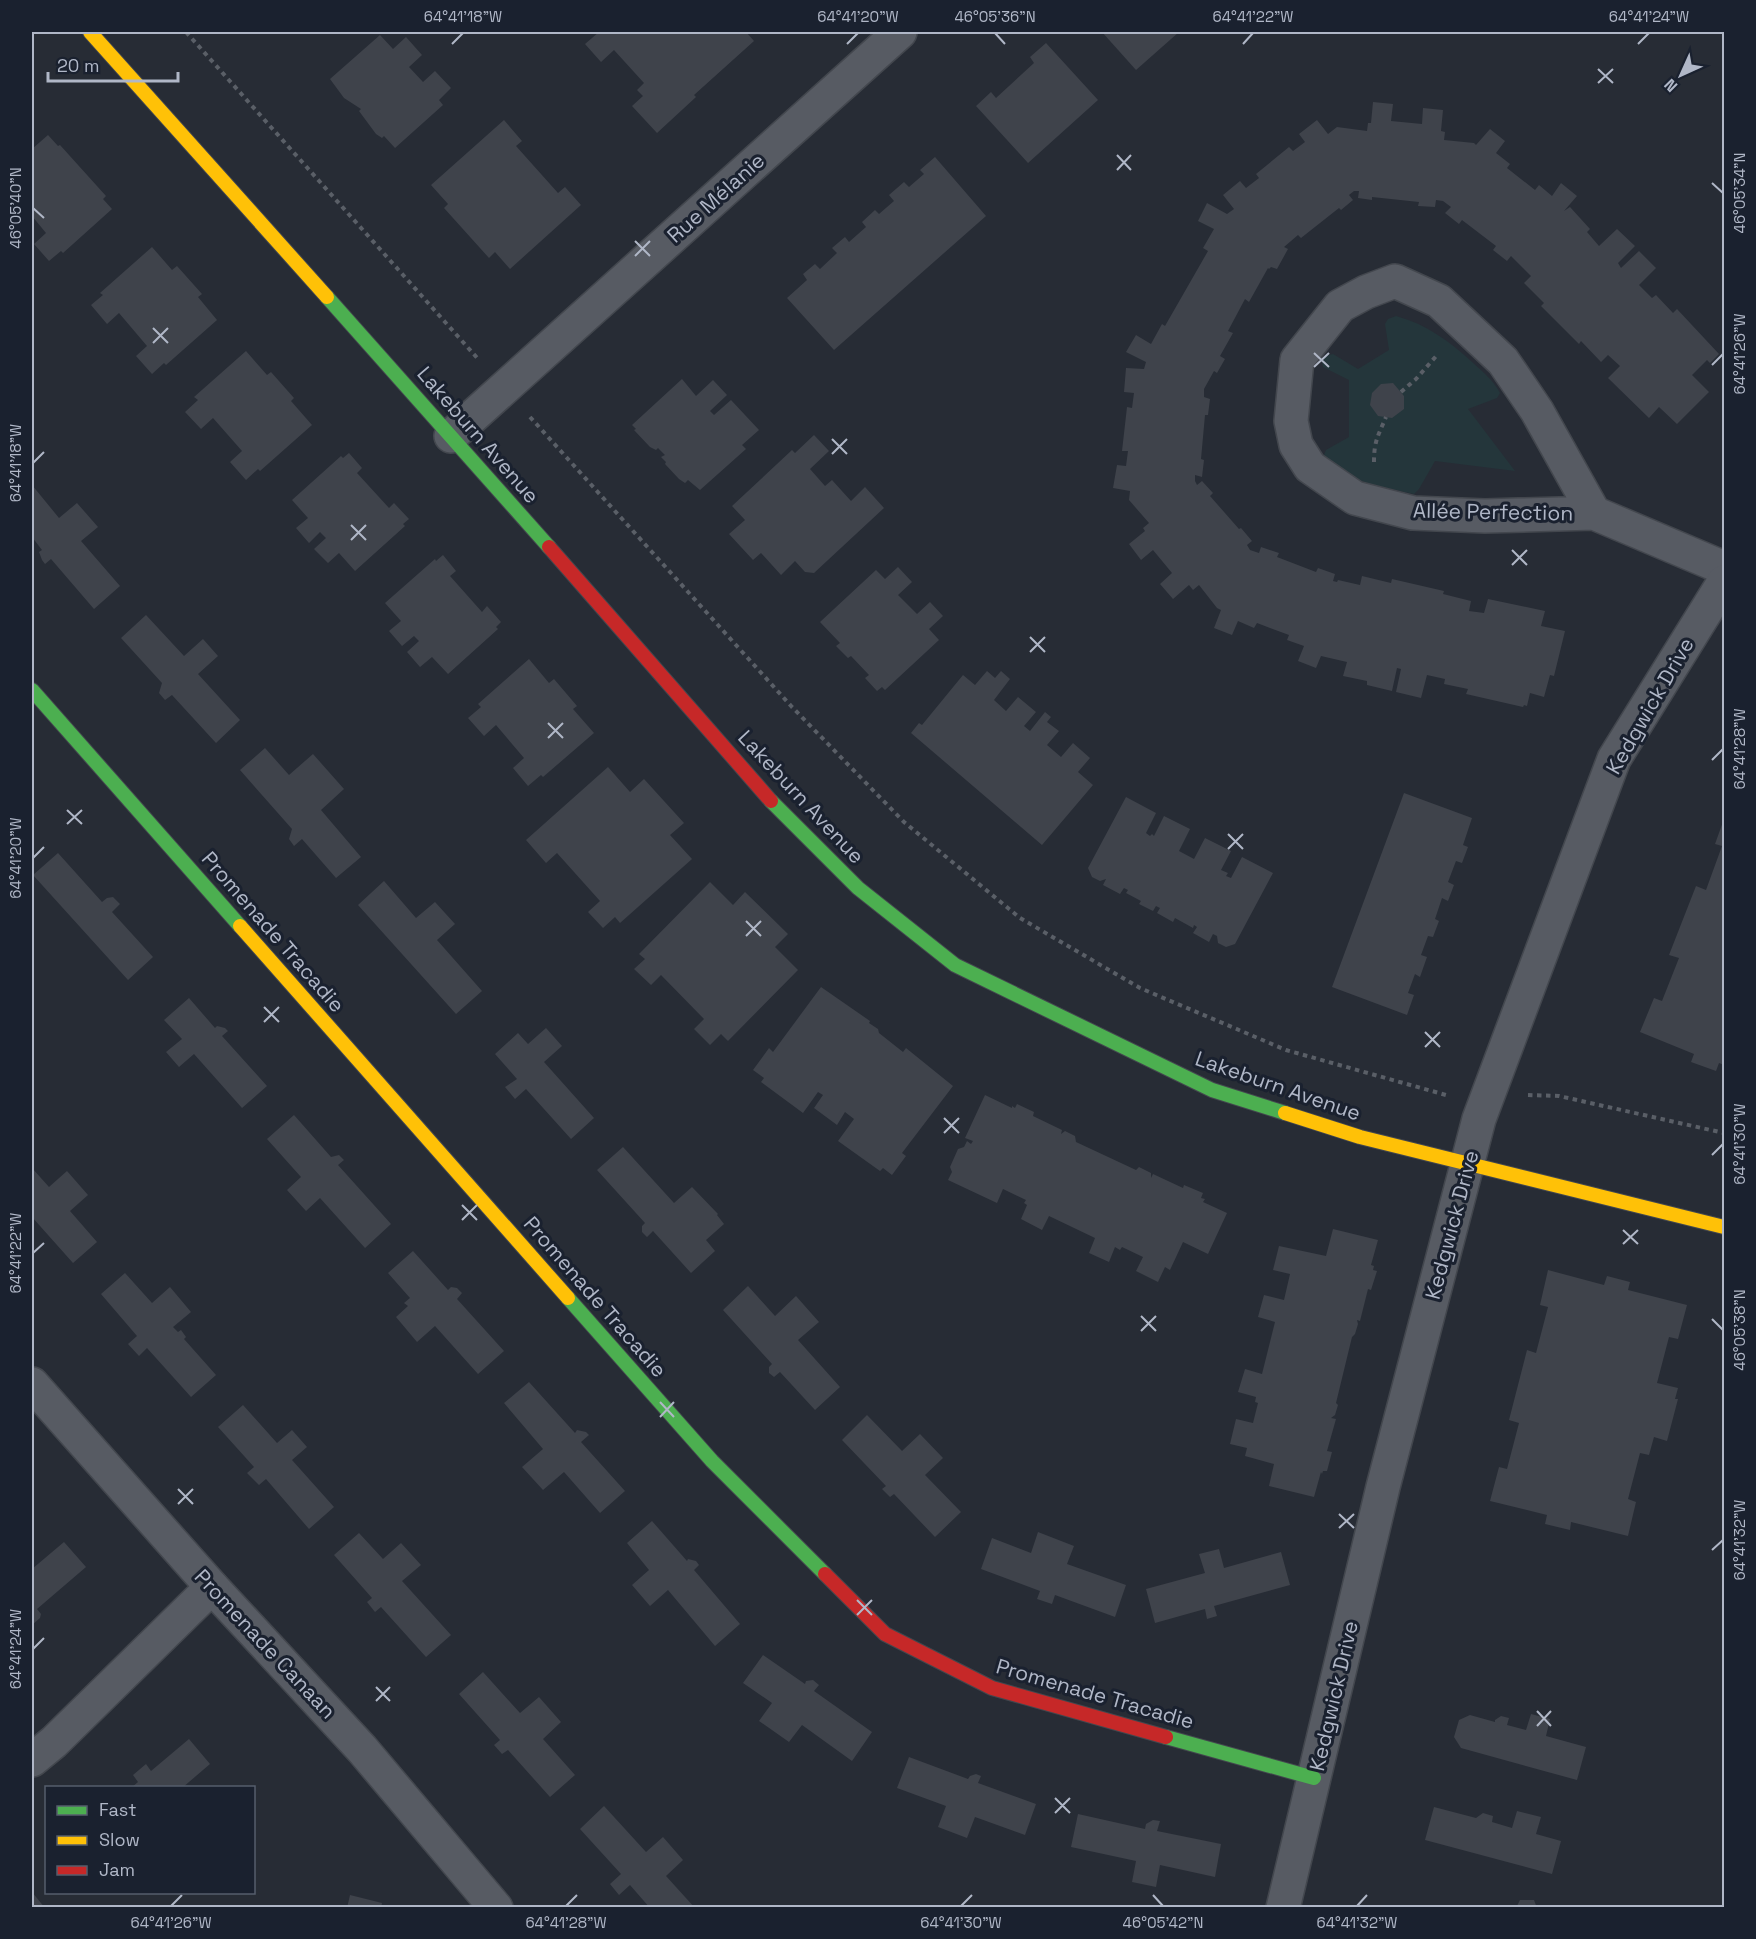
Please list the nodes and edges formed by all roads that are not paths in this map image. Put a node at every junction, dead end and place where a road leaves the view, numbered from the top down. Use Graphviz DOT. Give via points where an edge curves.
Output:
graph roads {
  1 [pos="90,32"];
  2 [pos="880,38"];
  3 [pos="451,436"];
  4 [pos="1594,513"];
  5 [pos="1725,568"];
  6 [pos="1725,582"];
  7 [pos="32,690"];
  8 [pos="1467,1165"];
  9 [pos="1725,1227"];
  10 [pos="32,1384"];
  11 [pos="212,1587"];
  12 [pos="32,1760"];
  13 [pos="1314,1778"];
  14 [pos="496,1908"];
  15 [pos="1283,1908"];
  1 -- 3 [label="street, Lakeburn Avenue"];
  2 -- 3 [label="street, Rue Mélanie"];
  3 -- 8 [label="street, Lakeburn Avenue" via="777,808 858,888 955,965 1212,1090 1360,1137"];
  4 -- 4 [label="street, Allée Perfection" via="1537,411 1503,361 1439,301 1395,281 1366,291 1340,306 1297,360 1291,421 1296,445 1310,467 1354,498 1413,513"];
  4 -- 5 [label="street, Allée Perfection"];
  6 -- 8 [label="street, Kedgwick Drive" via="1614,759 1479,1119"];
  7 -- 13 [label="street, Promenade Tracadie" via="712,1461 885,1634 992,1688"];
  8 -- 9 [label="street, Lakeburn Avenue"];
  8 -- 13 [label="street, Kedgwick Drive" via="1383,1487"];
  10 -- 11 [label="street, Promenade Canaan"];
  11 -- 12 [label="street"];
  11 -- 14 [label="street, Promenade Canaan" via="362,1749"];
  13 -- 15 [label="street, Kedgwick Drive"];
}
